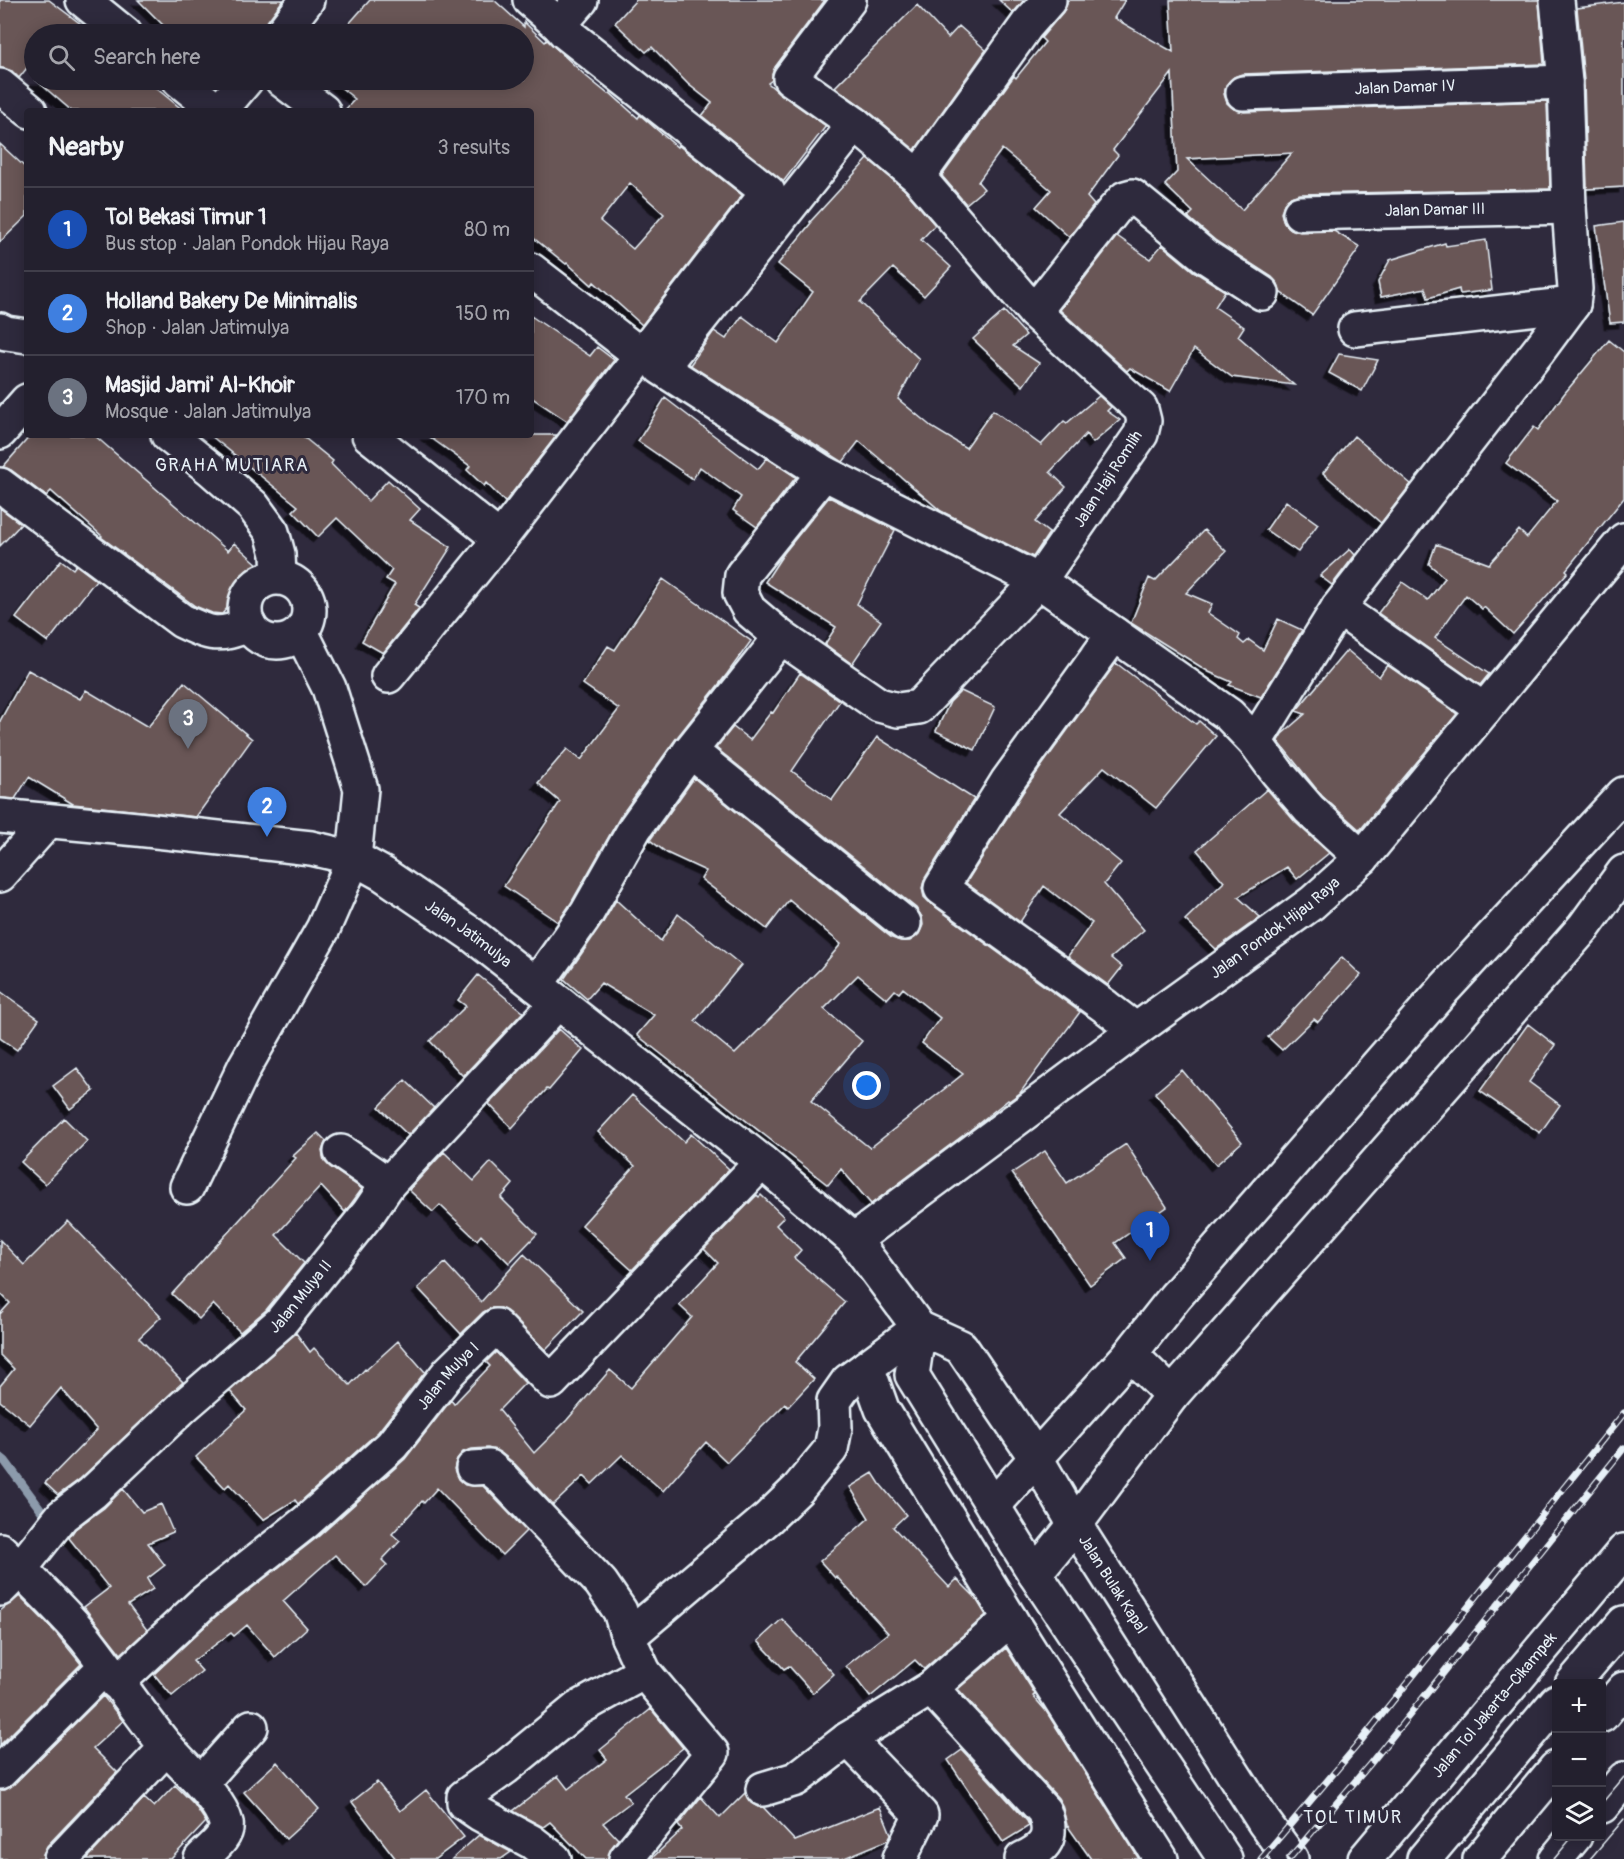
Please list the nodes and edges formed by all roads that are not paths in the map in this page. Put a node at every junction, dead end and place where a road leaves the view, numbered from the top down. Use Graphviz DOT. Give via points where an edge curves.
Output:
graph roads {
  1 [pos="83,0"];
  2 [pos="307,0"];
  3 [pos="530,0"];
  4 [pos="581,0"];
  5 [pos="849,0"];
  6 [pos="1049,0"];
  7 [pos="1557,0"];
  8 [pos="113,24"];
  9 [pos="289,24"];
  10 [pos="559,25"];
  11 [pos="1565,82"];
  12 [pos="0,86"];
  13 [pos="192,90"];
  14 [pos="237,90"];
  15 [pos="295,90"];
  16 [pos="1243,93"];
  17 [pos="26,108"];
  18 [pos="215,108"];
  19 [pos="222,108"];
  20 [pos="319,108"];
  21 [pos="855,124"];
  22 [pos="918,177"];
  23 [pos="1569,207"];
  24 [pos="1300,213"];
  25 [pos="534,272"];
  26 [pos="1262,293"];
  27 [pos="1573,304"];
  28 [pos="1034,312"];
  29 [pos="1355,329"];
  30 [pos="0,330"];
  31 [pos="24,336"];
  32 [pos="641,355"];
  33 [pos="24,404"];
  34 [pos="0,432"];
  35 [pos="172,438"];
  36 [pos="373,438"];
  37 [pos="824,473"];
  38 [pos="0,485"];
  39 [pos="500,539"];
  40 [pos="1624,540"];
  41 [pos="279,578"];
  42 [pos="1039,581"];
  43 [pos="1338,608"];
  44 [pos="249,625"];
  45 [pos="301,632"];
  46 [pos="1114,634"];
  47 [pos="781,637"];
  48 [pos="388,676"];
  49 [pos="1484,710"];
  50 [pos="1255,742"];
  51 [pos="690,751"];
  52 [pos="1624,794"];
  53 [pos="0,816"];
  54 [pos="48,821"];
  55 [pos="354,858"];
  56 [pos="1362,858"];
  57 [pos="1624,872"];
  58 [pos="0,875"];
  59 [pos="904,923"];
  60 [pos="547,994"];
  61 [pos="1136,1030"];
  62 [pos="341,1152"];
  63 [pos="762,1162"];
  64 [pos="388,1184"];
  65 [pos="187,1187"];
  66 [pos="854,1240"];
  67 [pos="919,1328"];
  68 [pos="1131,1354"];
  69 [pos="867,1367"];
  70 [pos="1172,1395"];
  71 [pos="1036,1458"];
  72 [pos="473,1468"];
  73 [pos="993,1506"];
  74 [pos="1075,1525"];
  75 [pos="1624,1551"];
  76 [pos="7,1569"];
  77 [pos="1035,1574"];
  78 [pos="1010,1619"];
  79 [pos="1624,1623"];
  80 [pos="628,1637"];
  81 [pos="644,1672"];
  82 [pos="111,1675"];
  83 [pos="1575,1679"];
  84 [pos="931,1688"];
  85 [pos="1624,1689"];
  86 [pos="1552,1708"];
  87 [pos="1606,1710"];
  88 [pos="252,1727"];
  89 [pos="848,1738"];
  90 [pos="167,1747"];
  91 [pos="0,1772"];
  92 [pos="1552,1774"];
  93 [pos="1624,1779"];
  94 [pos="201,1783"];
  95 [pos="763,1789"];
  96 [pos="1606,1801"];
  97 [pos="1571,1841"];
  98 [pos="1221,1853"];
  99 [pos="900,1858"];
  100 [pos="61,1859"];
  101 [pos="201,1859"];
  102 [pos="554,1859"];
  103 [pos="626,1859"];
  104 [pos="1022,1859"];
  105 [pos="1161,1859"];
  106 [pos="1291,1859"];
  107 [pos="1365,1859"];
  108 [pos="1424,1859"];
  109 [pos="1480,1859"];
  110 [pos="1556,1859"];
  1 -- 8 [label="main road"];
  2 -- 9 [label="main road"];
  3 -- 10 [label="main road"];
  4 -- 10 [label="main road"];
  5 -- 21 [label="main road, Jalan Haji Romlih" via="790,78"];
  6 -- 22 [label="main road"];
  7 -- 11 [label="main road"];
  10 -- 32 [label="main road" via="768,192"];
  11 -- 16 [label="main road, Jalan Damar IV"];
  11 -- 23 [label="main road"];
  12 -- 17 [label="main road"];
  13 -- 18 [label="main road"];
  14 -- 19 [label="main road"];
  15 -- 20 [label="main road"];
  21 -- 22 [label="main road, Jalan Haji Romlih"];
  21 -- 37 [label="main road" via="661,368"];
  22 -- 28 [label="main road, Jalan Haji Romlih"];
  23 -- 24 [label="main road, Jalan Damar III"];
  23 -- 27 [label="main road"];
  25 -- 32 [label="main road"];
  26 -- 28 [label="main road" via="1205,256 1132,196 1114,210"];
  27 -- 29 [label="main road"];
  27 -- 43 [label="main road"];
  28 -- 42 [label="main road, Jalan Haji Romlih" via="1141,409 1144,421 1141,434"];
  30 -- 31 [label="main road"];
  32 -- 39 [label="main road"];
  33 -- 34 [label="main road"];
  35 -- 41 [label="main road" via="253,506 272,532"];
  36 -- 39 [label="main road"];
  37 -- 42 [label="main road"];
  37 -- 47 [label="main road, Jalan Haji Romlih" via="742,575 740,592 749,610"];
  38 -- 44 [label="main road" via="182,621 207,633 219,634"];
  39 -- 48 [label="main road"];
  40 -- 49 [label="main road, Jalan Pondok Hijau Raya"];
  41 -- 44 [label="main road" via="265,580 254,588 245,614"];
  41 -- 45 [label="main road" via="290,580 307,597 307,621"];
  42 -- 46 [label="main road"];
  42 -- 47 [label="main road, Jalan Haji Romlih" via="919,707 898,710 879,705"];
  43 -- 49 [label="main road"];
  43 -- 50 [label="main road"];
  44 -- 45 [label="main road" via="257,635 279,642"];
  45 -- 55 [label="main road" via="329,688 361,789"];
  46 -- 50 [label="main road" via="1229,715"];
  46 -- 61 [label="main road" via="1007,782 941,888"];
  47 -- 51 [label="main road, Jalan Mulya II"];
  49 -- 56 [label="main road, Jalan Pondok Hijau Raya"];
  50 -- 56 [label="main road" via="1309,810"];
  51 -- 59 [label="main road"];
  51 -- 60 [label="main road, Jalan Mulya II" via="635,828"];
  52 -- 68 [label="main road" via="1445,988 1175,1298"];
  53 -- 54 [label="main road, Jalan Jatimulya"];
  54 -- 55 [label="main road, Jalan Jatimulya" via="310,848"];
  54 -- 58 [label="main road"];
  55 -- 60 [label="main road, Jalan Jatimulya" via="471,934"];
  55 -- 65 [label="main road" via="323,929 245,1066"];
  56 -- 61 [label="main road, Jalan Pondok Hijau Raya" via="1312,903"];
  57 -- 70 [label="main road" via="1584,927"];
  60 -- 63 [label="main road, Jalan Jatimulya"];
  60 -- 64 [label="main road, Jalan Mulya II"];
  61 -- 66 [label="main road, Jalan Pondok Hijau Raya"];
  62 -- 64 [label="main road"];
  63 -- 66 [label="main road, Jalan Jatimulya"];
  63 -- 82 [label="main road, Jalan Mulya I" via="551,1382 496,1326 449,1372 392,1445 306,1522"];
  64 -- 76 [label="main road, Jalan Mulya II" via="280,1323"];
  66 -- 67 [label="main road, Jalan Bulak Kapal"];
  67 -- 69 [label="main road"];
  67 -- 71 [label="main road, Jalan Bulak Kapal" via="961,1347"];
  67 -- 73 [label="main road" via="912,1375"];
  68 -- 70 [label="main road"];
  68 -- 71 [label="main road"];
  69 -- 78 [label="main road" via="882,1409"];
  69 -- 80 [label="main road" via="848,1381 834,1401 831,1449 798,1489"];
  70 -- 74 [label="main road"];
  71 -- 73 [label="main road"];
  71 -- 74 [label="main road, Jalan Bulak Kapal"];
  72 -- 80 [label="main road" via="489,1467 501,1477 601,1583 620,1611"];
  73 -- 77 [label="main road"];
  74 -- 77 [label="main road"];
  74 -- 106 [label="main road, Jalan Bulak Kapal"];
  75 -- 107 [label="main road, Jalan Tol Jakarta–Cikampek"];
  76 -- 82 [label="main road" via="84,1638"];
  77 -- 98 [label="main road"];
  78 -- 84 [label="main road"];
  78 -- 105 [label="main road"];
  79 -- 83 [label="main road"];
  80 -- 81 [label="main road"];
  81 -- 102 [label="main road" via="577,1710 464,1797 464,1803"];
  81 -- 103 [label="main road" via="712,1753"];
  82 -- 90 [label="main road"];
  82 -- 91 [label="main road"];
  84 -- 89 [label="main road"];
  84 -- 104 [label="main road" via="1044,1811 1049,1827 1047,1838 1042,1848"];
  85 -- 87 [label="main road"];
  86 -- 108 [label="main road"];
  88 -- 94 [label="main road"];
  89 -- 95 [label="main road" via="796,1779"];
  89 -- 99 [label="main road" via="921,1815"];
  90 -- 94 [label="main road"];
  90 -- 100 [label="main road"];
  92 -- 109 [label="main road"];
  93 -- 96 [label="main road"];
  94 -- 101 [label="main road" via="227,1826 224,1836"];
  97 -- 110 [label="main road"];
}
